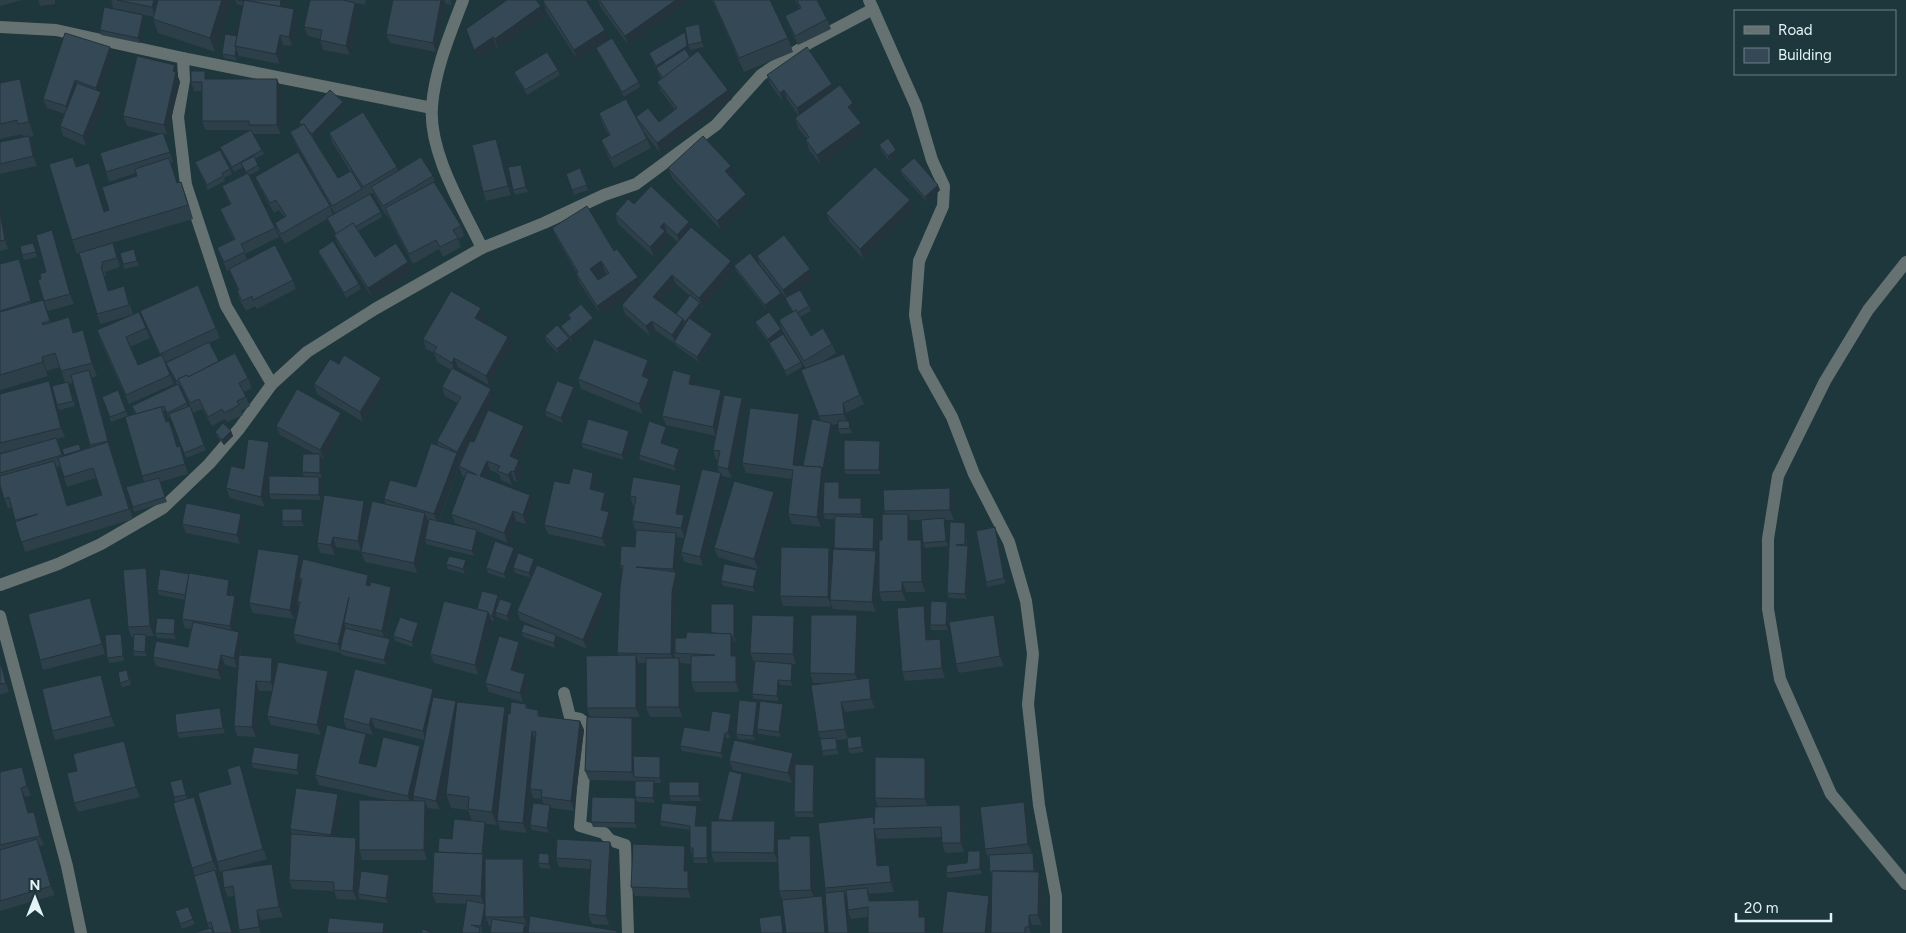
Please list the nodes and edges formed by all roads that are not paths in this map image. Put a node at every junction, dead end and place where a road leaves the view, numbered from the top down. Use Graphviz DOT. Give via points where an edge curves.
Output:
graph roads {
  1 [pos="462,0"];
  2 [pos="871,4"];
  3 [pos="0,27"];
  4 [pos="183,58"];
  5 [pos="432,108"];
  6 [pos="482,248"];
  7 [pos="1906,262"];
  8 [pos="272,384"];
  9 [pos="0,585"];
  10 [pos="0,616"];
  11 [pos="564,693"];
  12 [pos="1906,884"];
  13 [pos="81,933"];
  14 [pos="628,933"];
  15 [pos="1056,933"];
  1 -- 5 [label="street" via="436,79"];
  2 -- 6 [label="street" via="761,75 716,124 636,184"];
  2 -- 15 [label="street" via="916,106 932,160 944,186 943,206 919,262 915,315 924,367 952,417 974,474 1009,542 1026,601 1033,654 1028,704 1039,806 1056,896"];
  3 -- 4 [label="street" via="56,30"];
  4 -- 5 [label="street"];
  4 -- 8 [label="street" via="184,80 178,117 186,185 226,306"];
  5 -- 6 [label="street" via="435,141"];
  6 -- 8 [label="street" via="342,329 308,352"];
  7 -- 12 [label="street" via="1868,310 1825,381 1778,476 1768,540 1768,609 1780,679 1832,794"];
  8 -- 9 [label="street" via="209,464 163,508 101,544"];
  10 -- 13 [label="street" via="67,866"];
  11 -- 14 [label="street" via="570,717 588,725 580,826 604,833 610,840 625,845"];
}
